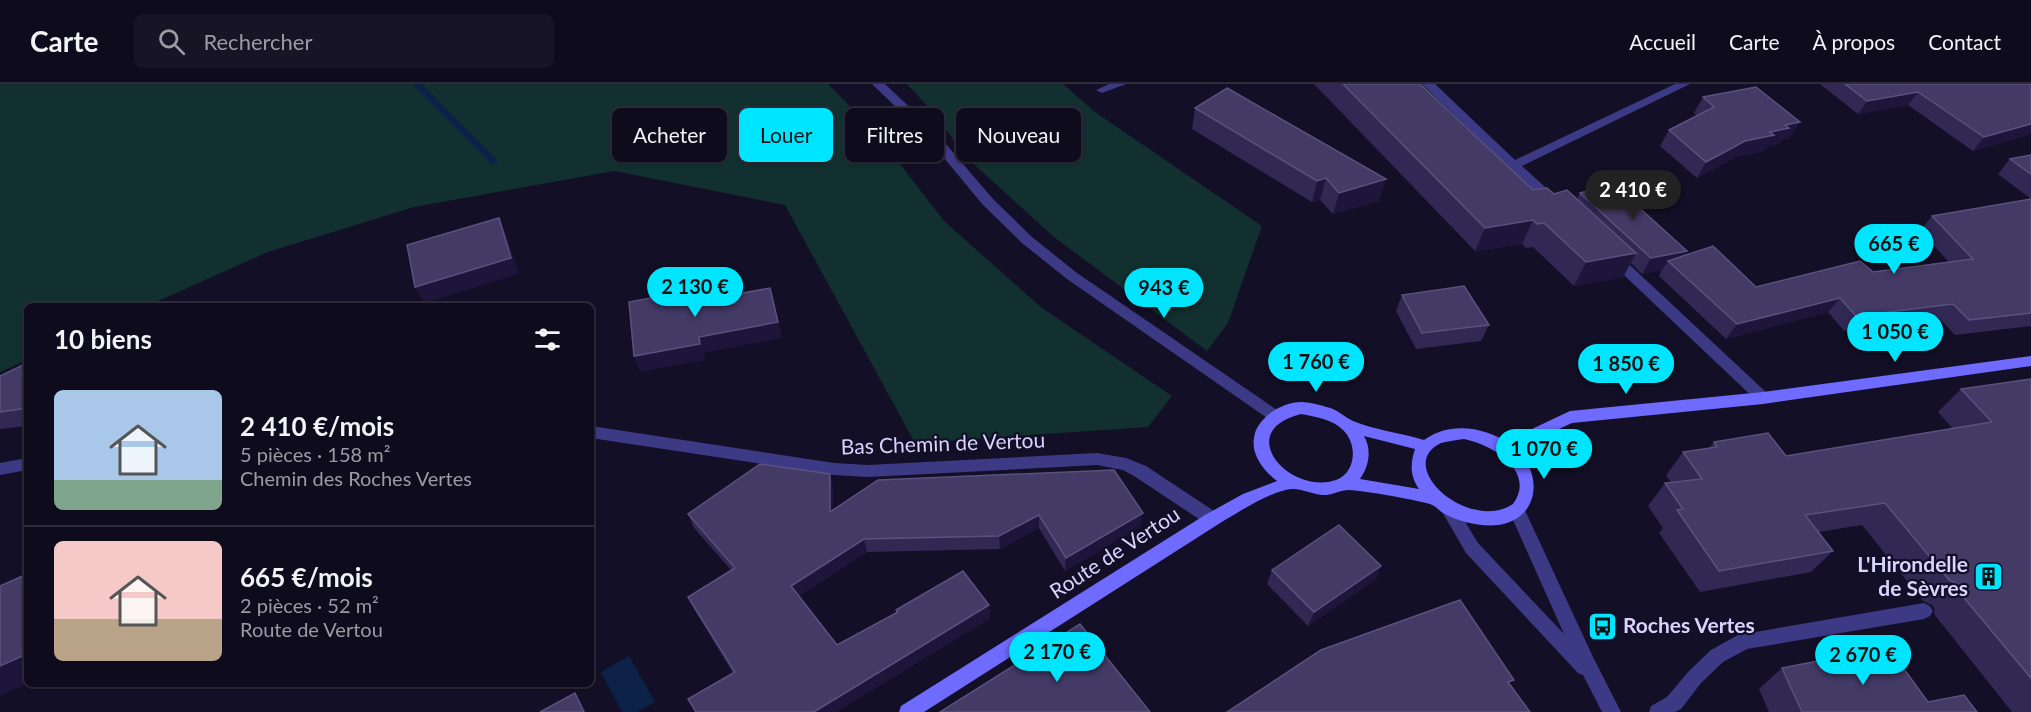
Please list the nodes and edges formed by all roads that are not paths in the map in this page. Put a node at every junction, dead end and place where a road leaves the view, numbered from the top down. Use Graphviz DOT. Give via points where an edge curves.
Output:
graph roads {
  1 [pos="878,84"];
  2 [pos="1120,84"];
  3 [pos="1428,84"];
  4 [pos="1684,84"];
  5 [pos="1102,90"];
  6 [pos="1514,165"];
  7 [pos="1558,207"];
  8 [pos="1602,248"];
  9 [pos="2031,361"];
  10 [pos="1763,398"];
  11 [pos="1275,416"];
  12 [pos="1350,426"];
  13 [pos="594,432"];
  14 [pos="1425,446"];
  15 [pos="1510,452"];
  16 [pos="24,465"];
  17 [pos="0,469"];
  18 [pos="1292,482"];
  19 [pos="1345,483"];
  20 [pos="1433,498"];
  21 [pos="1449,510"];
  22 [pos="1517,510"];
  23 [pos="1211,518"];
  24 [pos="1924,611"];
  25 [pos="1590,673"];
  26 [pos="908,712"];
  27 [pos="1612,712"];
  28 [pos="1658,712"];
  1 -- 11 [label="street" via="929,132 988,202 1027,240 1072,276"];
  2 -- 5 [label="street"];
  3 -- 6 [label="street"];
  4 -- 6 [label="street"];
  6 -- 7 [label="street"];
  8 -- 10 [label="street"];
  9 -- 10 [label="main road"];
  10 -- 15 [label="main road" via="1570,417"];
  11 -- 12 [label="main road" via="1316,409"];
  11 -- 18 [label="main road" via="1261,437 1262,450 1278,473"];
  12 -- 14 [label="main road"];
  12 -- 19 [label="main road" via="1360,441 1363,457 1358,472"];
  13 -- 23 [label="street, Bas Chemin de Vertou" via="868,471 1097,459 1140,471"];
  14 -- 15 [label="main road" via="1442,436 1464,433 1480,436"];
  14 -- 20 [label="main road" via="1418,470"];
  15 -- 22 [label="main road" via="1527,477 1525,501"];
  16 -- 17 [label="street"];
  18 -- 19 [label="main road" via="1319,488"];
  18 -- 23 [label="main road, Route de Vertou" via="1263,491"];
  19 -- 20 [label="main road"];
  20 -- 21 [label="main road"];
  21 -- 22 [label="main road" via="1486,520 1503,518"];
  21 -- 25 [label="street" via="1472,548"];
  22 -- 25 [label="street" via="1542,558"];
  23 -- 26 [label="main road, Route de Vertou"];
  24 -- 28 [label="street" via="1744,640 1717,656 1674,703"];
  25 -- 27 [label="street"];
}
